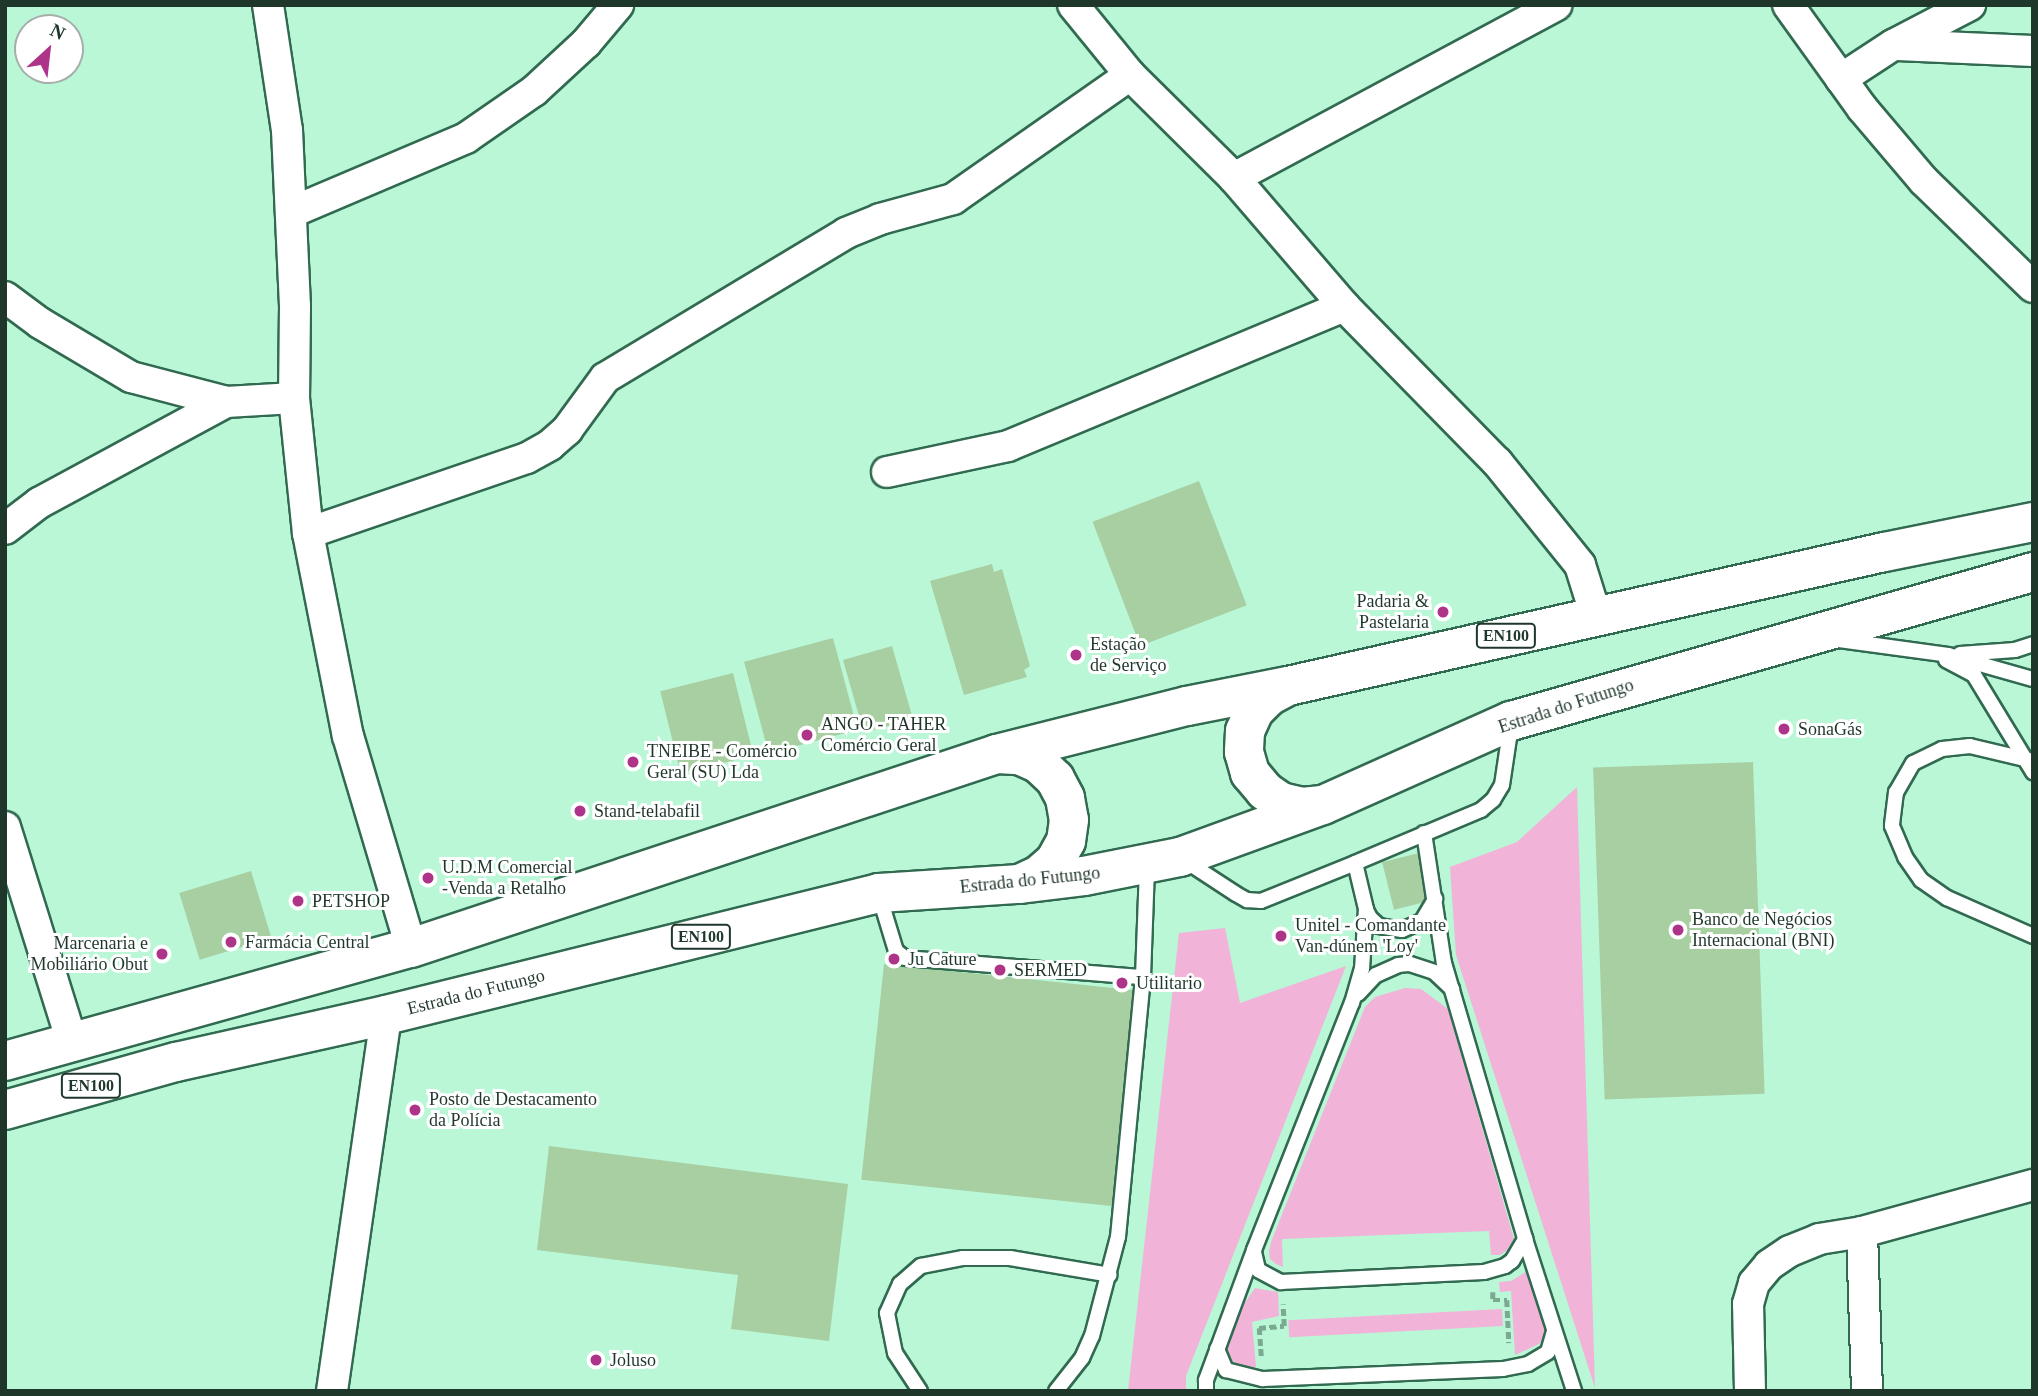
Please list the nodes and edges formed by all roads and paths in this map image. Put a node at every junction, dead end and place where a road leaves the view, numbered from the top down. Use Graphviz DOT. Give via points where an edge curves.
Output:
graph roads {
  1 [pos="268,5"];
  2 [pos="618,5"];
  3 [pos="1073,5"];
  4 [pos="1556,5"];
  5 [pos="1788,5"];
  6 [pos="1970,5"];
  7 [pos="1893,45"];
  8 [pos="2033,51"];
  9 [pos="1130,75"];
  10 [pos="1841,79"];
  11 [pos="1234,178"];
  12 [pos="292,212"];
  13 [pos="2033,287"];
  14 [pos="5,297"];
  15 [pos="1344,306"];
  16 [pos="294,398"];
  17 [pos="226,402"];
  18 [pos="887,472"];
  19 [pos="2033,522"];
  20 [pos="5,529"];
  21 [pos="308,533"];
  22 [pos="2033,572"];
  23 [pos="1596,616"];
  24 [pos="1807,635"];
  25 [pos="2033,646"];
  26 [pos="1917,652"];
  27 [pos="1948,655"];
  28 [pos="2033,679"];
  29 [pos="1288,686"];
  30 [pos="1511,720"];
  31 [pos="997,754"];
  32 [pos="2030,764"];
  33 [pos="1323,805"];
  34 [pos="5,827"];
  35 [pos="1424,833"];
  36 [pos="1164,861"];
  37 [pos="1355,863"];
  38 [pos="1020,884"];
  39 [pos="879,893"];
  40 [pos="1435,899"];
  41 [pos="1366,909"];
  42 [pos="2033,936"];
  43 [pos="411,948"];
  44 [pos="1143,977"];
  45 [pos="1453,990"];
  46 [pos="1352,1003"];
  47 [pos="386,1015"];
  48 [pos="72,1042"];
  49 [pos="5,1061"];
  50 [pos="5,1110"];
  51 [pos="2033,1185"];
  52 [pos="1862,1232"];
  53 [pos="1525,1239"];
  54 [pos="1254,1250"];
  55 [pos="1492,1270"];
  56 [pos="1110,1275"];
  57 [pos="1281,1282"];
  58 [pos="1553,1322"];
  59 [pos="1217,1349"];
  60 [pos="1510,1353"];
  61 [pos="1261,1364"];
  62 [pos="331,1391"];
  63 [pos="920,1391"];
  64 [pos="1056,1391"];
  65 [pos="1206,1391"];
  66 [pos="1574,1391"];
  67 [pos="1750,1391"];
  68 [pos="1867,1391"];
  1 -- 12 [label="street" via="287,130"];
  2 -- 12 [label="street" via="586,43 534,91 466,138"];
  3 -- 9 [label="street"];
  4 -- 11 [label="street"];
  5 -- 10 [label="street"];
  6 -- 7 [label="street"];
  7 -- 8 [label="street"];
  7 -- 10 [label="street"];
  9 -- 11 [label="street"];
  9 -- 21 [label="street" via="953,199 846,233 605,378 567,430 538,452"];
  10 -- 13 [label="street" via="1924,181"];
  11 -- 15 [label="street"];
  12 -- 16 [label="street"];
  14 -- 17 [label="street" via="131,377"];
  15 -- 18 [label="street" via="1008,446"];
  15 -- 23 [label="street" via="1539,512 1580,565"];
  16 -- 17 [label="street"];
  16 -- 21 [label="street"];
  17 -- 20 [label="street" via="39,503"];
  19 -- 23 [label="highway, EN100"];
  21 -- 43 [label="street" via="348,736"];
  22 -- 24 [label="highway, Estrada do Futungo / EN100"];
  23 -- 29 [label="highway, EN100"];
  24 -- 26 [label="lane"];
  24 -- 30 [label="highway, Estrada do Futungo / EN100"];
  25 -- 27 [label="lane"];
  26 -- 27 [label="lane"];
  26 -- 32 [label="lane" via="1949,661 1973,675"];
  27 -- 28 [label="lane"];
  29 -- 31 [label="highway, EN100" via="1187,706"];
  29 -- 33 [label="highway" via="1254,711 1245,731 1250,773 1265,792 1281,802"];
  30 -- 33 [label="highway, Estrada do Futungo / EN100"];
  30 -- 35 [label="lane" via="1502,785 1493,800 1481,810"];
  31 -- 38 [label="highway" via="1019,755 1039,764 1055,779 1067,809 1066,841 1055,861"];
  31 -- 43 [label="highway, EN100"];
  32 -- 42 [label="lane" via="1970,746 1942,749 1913,762 1896,792 1892,827 1921,880 1947,898"];
  33 -- 36 [label="highway, Estrada do Futungo / EN100"];
  34 -- 48 [label="street"];
  35 -- 37 [label="lane"];
  35 -- 40 [label="lane"];
  36 -- 37 [label="lane" via="1247,900 1261,901"];
  36 -- 38 [label="highway, Estrada do Futungo / EN100"];
  36 -- 44 [label="lane"];
  37 -- 41 [label="lane"];
  38 -- 39 [label="highway, Estrada do Futungo / EN100"];
  39 -- 44 [label="lane" via="896,951 905,958"];
  39 -- 47 [label="highway, Estrada do Futungo / EN100"];
  40 -- 41 [label="lane" via="1422,921 1402,930 1379,926"];
  40 -- 45 [label="lane"];
  41 -- 46 [label="lane" via="1362,969"];
  43 -- 48 [label="highway, EN100"];
  44 -- 56 [label="lane" via="1118,1237"];
  45 -- 46 [label="lane" via="1434,972 1398,965 1376,975"];
  45 -- 53 [label="lane"];
  46 -- 54 [label="lane"];
  47 -- 50 [label="highway, Estrada do Futungo / EN100" via="176,1062"];
  47 -- 62 [label="street"];
  48 -- 49 [label="highway, EN100"];
  51 -- 52 [label="street"];
  52 -- 67 [label="street" via="1819,1239 1790,1251 1754,1283 1748,1304"];
  52 -- 68 [label="street"];
  53 -- 55 [label="lane" via="1512,1261"];
  53 -- 58 [label="lane"];
  54 -- 57 [label="lane" via="1258,1270"];
  54 -- 59 [label="lane"];
  55 -- 57 [label="lane"];
  55 -- 60 [label="path" via="1493,1300 1507,1300"];
  56 -- 63 [label="lane" via="1010,1258 963,1258 921,1266 900,1284 887,1313 895,1353"];
  56 -- 64 [label="lane" via="1093,1336"];
  57 -- 61 [label="path" via="1284,1326 1259,1328"];
  58 -- 59 [label="lane" via="1554,1338 1548,1352 1528,1364 1503,1369 1263,1379 1226,1370"];
  58 -- 66 [label="lane"];
  59 -- 65 [label="lane"];
}
